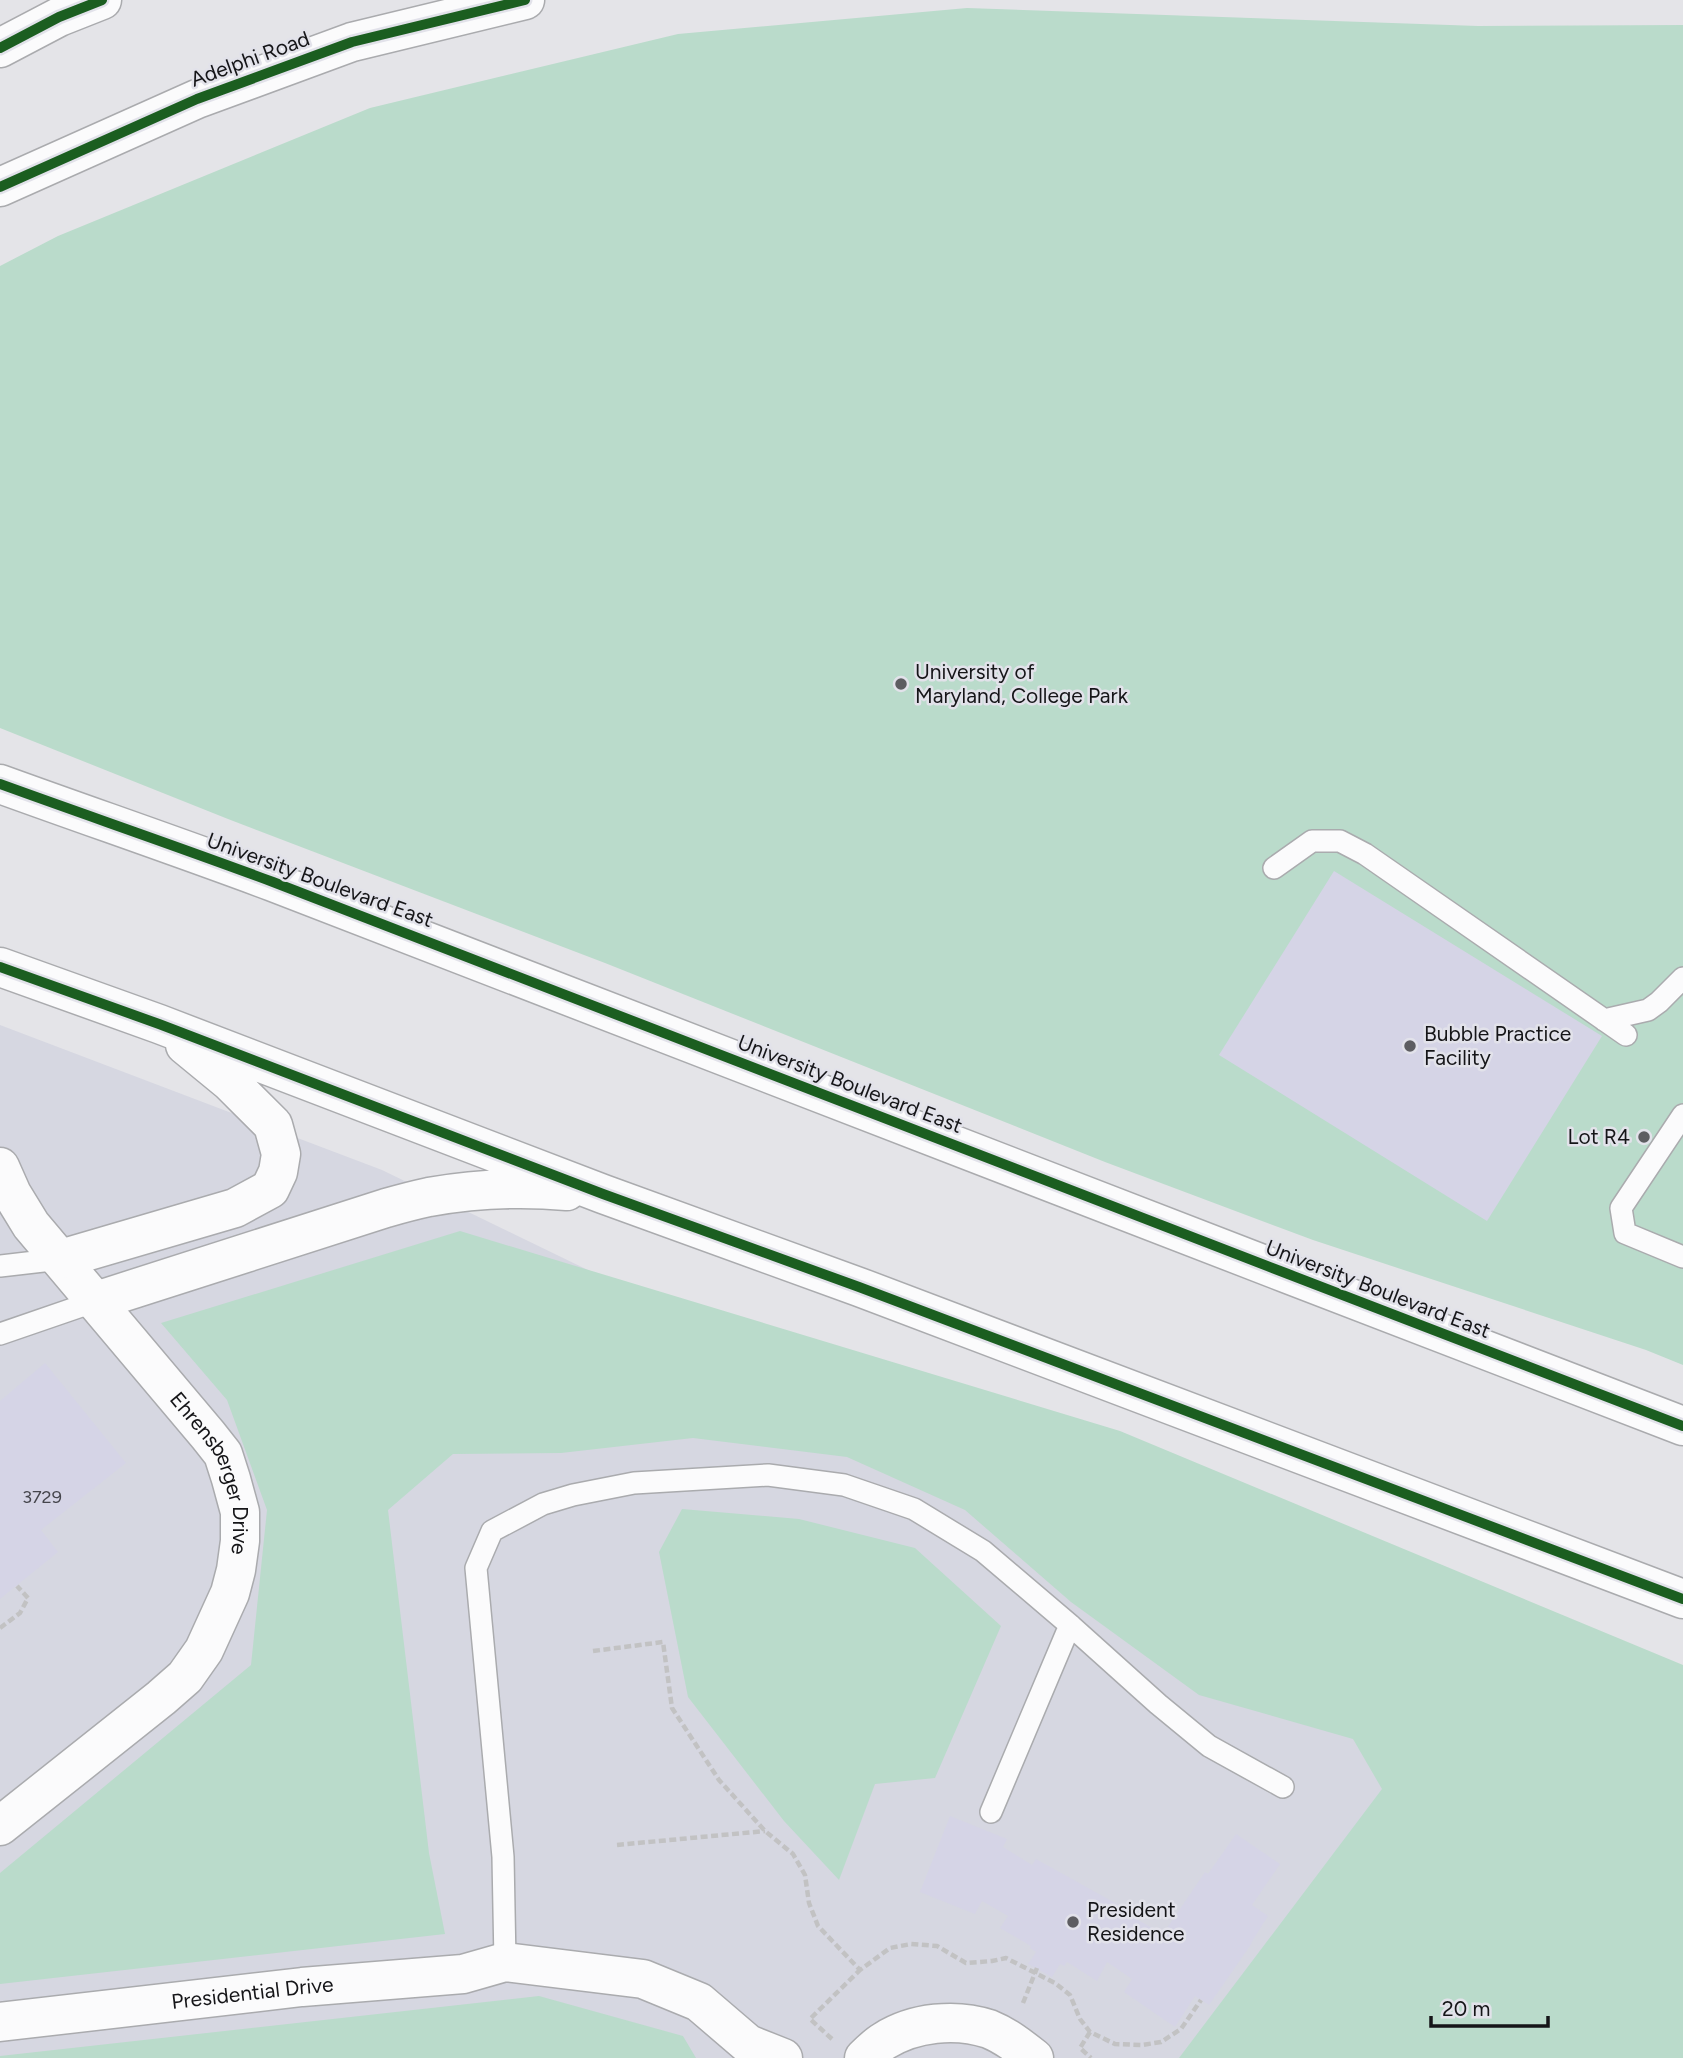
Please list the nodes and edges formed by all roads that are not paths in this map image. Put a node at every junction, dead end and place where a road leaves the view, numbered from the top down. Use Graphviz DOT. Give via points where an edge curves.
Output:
graph roads {
  1 [pos="102,0"];
  2 [pos="525,0"];
  3 [pos="0,48"];
  4 [pos="1,185"];
  5 [pos="0,784"];
  6 [pos="1274,868"];
  7 [pos="0,967"];
  8 [pos="1683,978"];
  9 [pos="1604,1020"];
  10 [pos="159,1024"];
  11 [pos="1626,1035"];
  12 [pos="1683,1115"];
  13 [pos="0,1167"];
  14 [pos="603,1194"];
  15 [pos="1683,1257"];
  16 [pos="61,1259"];
  17 [pos="0,1266"];
  18 [pos="96,1301"];
  19 [pos="0,1334"];
  20 [pos="1683,1426"];
  21 [pos="1683,1600"];
  22 [pos="1070,1625"];
  23 [pos="1283,1787"];
  24 [pos="991,1812"];
  25 [pos="0,1826"];
  26 [pos="505,1962"];
  27 [pos="0,2022"];
  28 [pos="849,2050"];
  29 [pos="751,2051"];
  30 [pos="783,2058"];
  31 [pos="1034,2058"];
  1 -- 3 [label="main road"];
  2 -- 4 [label="main road, Adelphi Road" via="352,42 197,99"];
  5 -- 20 [label="main road, University Boulevard East" via="551,987"];
  6 -- 9 [label="lane" via="1312,841 1340,841"];
  7 -- 10 [label="main road"];
  8 -- 9 [label="lane" via="1648,1010"];
  9 -- 11 [label="lane"];
  10 -- 14 [label="main road"];
  10 -- 16 [label="main road" via="230,1082 273,1125 281,1154 278,1172 270,1189 235,1208"];
  12 -- 15 [label="lane" via="1621,1208 1625,1233"];
  13 -- 16 [label="main road, Ehrensberger Drive" via="31,1224"];
  14 -- 18 [label="main road" via="546,1189 429,1197"];
  14 -- 21 [label="main road"];
  16 -- 17 [label="lane"];
  16 -- 18 [label="main road, Ehrensberger Drive"];
  18 -- 19 [label="lane"];
  18 -- 25 [label="main road, Ehrensberger Drive" via="223,1454 240,1512 236,1570 217,1625 185,1677"];
  22 -- 23 [label="lane" via="1209,1746"];
  22 -- 24 [label="lane"];
  22 -- 26 [label="lane" via="984,1551 914,1509 844,1485 768,1475 634,1483 544,1504 492,1531 477,1568 503,1857"];
  26 -- 27 [label="main road, Presidential Drive" via="463,1974 302,1987"];
  26 -- 29 [label="main road" via="643,1979 699,2001"];
  28 -- 31 [label="main road" via="917,2027 953,2023 987,2029"];
  29 -- 30 [label="main road"];
}
